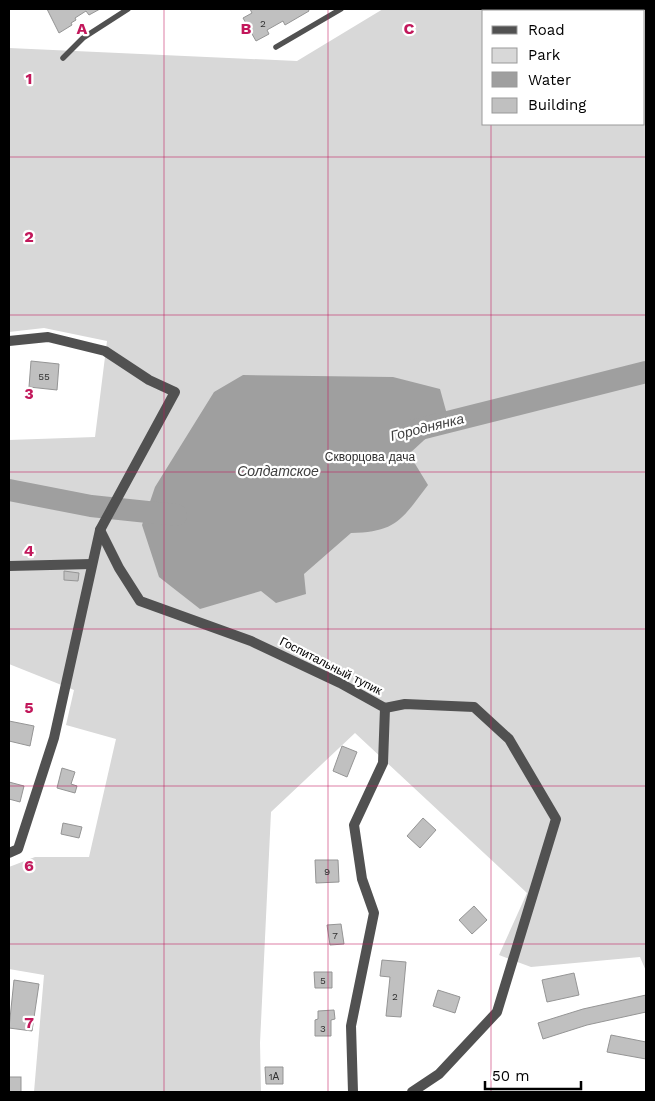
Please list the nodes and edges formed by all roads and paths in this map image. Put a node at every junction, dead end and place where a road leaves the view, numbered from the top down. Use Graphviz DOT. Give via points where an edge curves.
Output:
graph roads {
  1 [pos="128,9"];
  2 [pos="341,9"];
  3 [pos="276,48"];
  4 [pos="63,58"];
  5 [pos="9,341"];
  6 [pos="100,530"];
  7 [pos="92,564"];
  8 [pos="9,566"];
  9 [pos="385,708"];
  10 [pos="9,853"];
  11 [pos="353,1092"];
  12 [pos="412,1092"];
  1 -- 4 [label="lane" via="83,38"];
  2 -- 3 [label="lane"];
  5 -- 6 [label="street" via="48,337 105,351 149,380 176,392"];
  6 -- 7 [label="street"];
  6 -- 9 [label="street, Госпитальный тупик" via="140,601 251,641"];
  7 -- 8 [label="street"];
  7 -- 10 [label="street" via="54,738 18,849"];
  9 -- 11 [label="street, Госпитальный тупик" via="383,763 354,825 362,879 374,913 352,1026"];
  9 -- 12 [label="street" via="405,704 474,707 509,740 556,819 497,1012 439,1074"];
}
